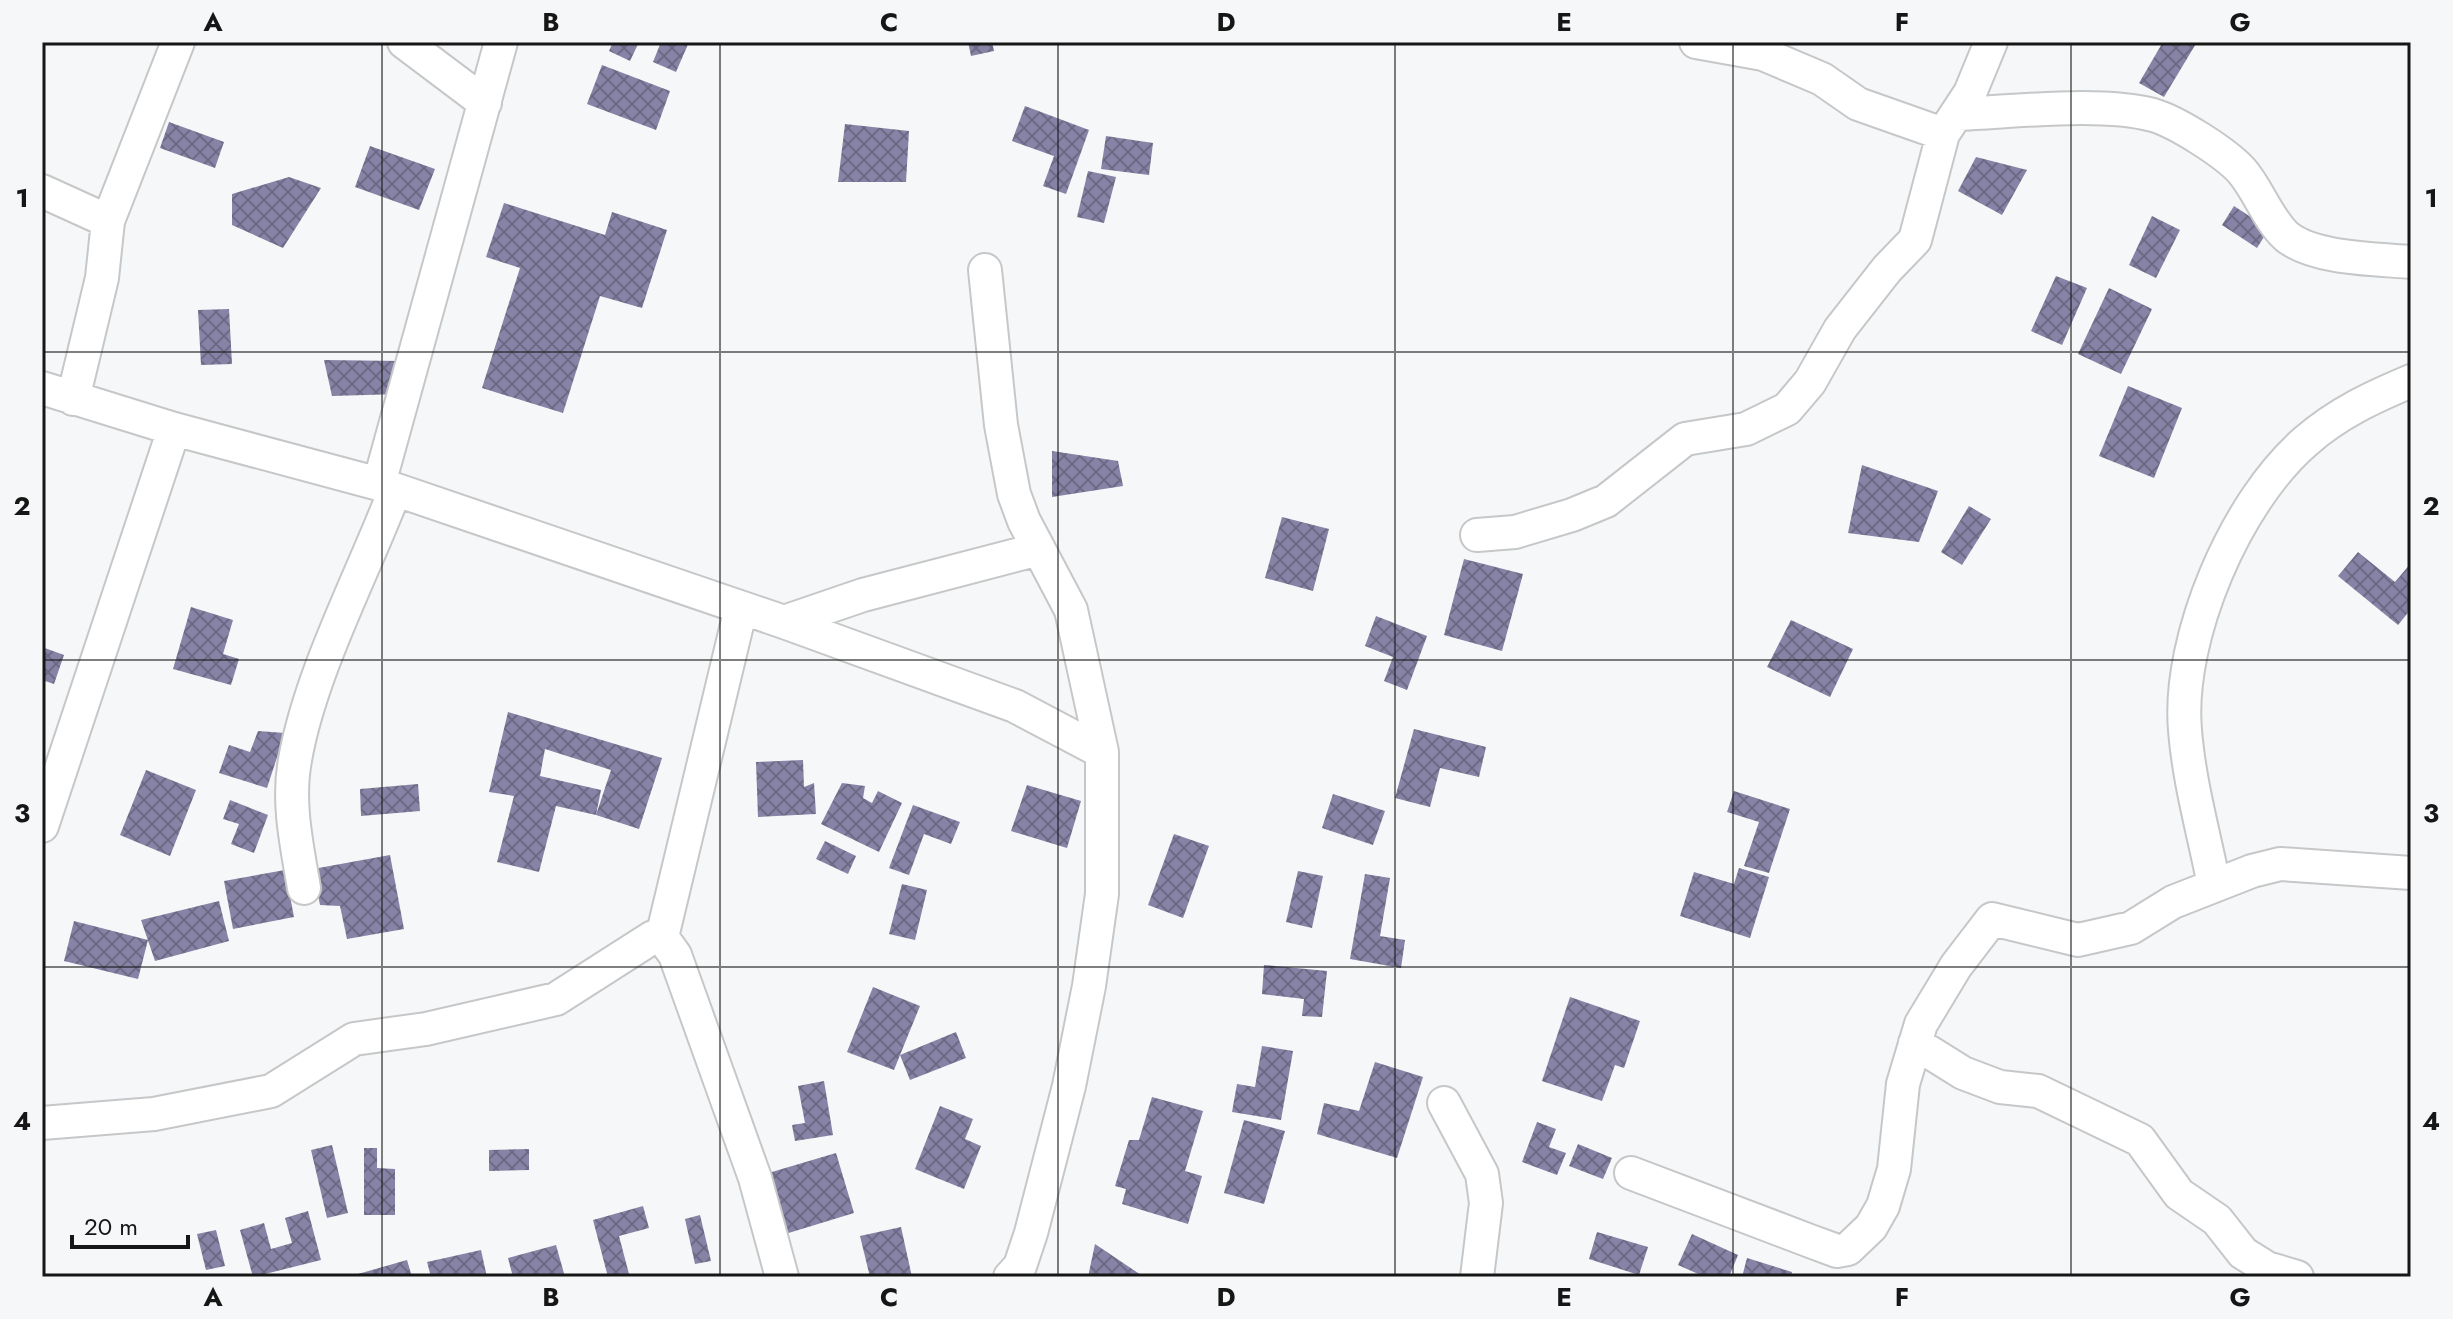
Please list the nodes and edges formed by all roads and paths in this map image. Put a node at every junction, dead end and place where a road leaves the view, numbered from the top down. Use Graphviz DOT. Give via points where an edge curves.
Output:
graph roads {
  1 [pos="178,42"];
  2 [pos="404,42"];
  3 [pos="501,42"];
  4 [pos="1696,42"];
  5 [pos="1991,42"];
  6 [pos="485,103"];
  7 [pos="1950,124"];
  8 [pos="42,191"];
  9 [pos="108,221"];
  10 [pos="2411,262"];
  11 [pos="985,270"];
  12 [pos="2411,381"];
  13 [pos="42,388"];
  14 [pos="73,399"];
  15 [pos="174,429"];
  16 [pos="387,487"];
  17 [pos="1477,535"];
  18 [pos="1039,549"];
  19 [pos="741,608"];
  20 [pos="784,622"];
  21 [pos="1102,752"];
  22 [pos="42,826"];
  23 [pos="2411,873"];
  24 [pos="2214,885"];
  25 [pos="304,888"];
  26 [pos="662,937"];
  27 [pos="1915,1043"];
  28 [pos="1444,1103"];
  29 [pos="42,1123"];
  30 [pos="1631,1173"];
  31 [pos="2266,1273"];
  32 [pos="782,1277"];
  33 [pos="1010,1277"];
  34 [pos="1477,1277"];
  35 [pos="2297,1277"];
  1 -- 9 [label="street"];
  2 -- 6 [label="street"];
  3 -- 6 [label="street"];
  4 -- 7 [label="street" via="1763,54 1822,79 1858,104"];
  5 -- 7 [label="street" via="1970,93"];
  6 -- 16 [label="street"];
  7 -- 10 [label="street" via="2111,108 2155,116 2240,169 2286,235 2304,246 2349,257"];
  7 -- 17 [label="street" via="1915,240 1850,317 1787,409 1746,429 1685,439 1606,501 1572,515 1515,532"];
  8 -- 9 [label="street"];
  9 -- 14 [label="street" via="102,278"];
  11 -- 18 [label="street" via="1001,425 1014,494"];
  12 -- 24 [label="street" via="2351,407 2304,442 2245,512 2210,588 2186,672 2184,730"];
  13 -- 14 [label="street"];
  14 -- 15 [label="street"];
  15 -- 16 [label="street"];
  15 -- 22 [label="street"];
  16 -- 19 [label="street"];
  16 -- 25 [label="street" via="295,761 292,814"];
  18 -- 20 [label="street" via="863,595"];
  18 -- 21 [label="street" via="1071,610"];
  19 -- 20 [label="street"];
  19 -- 26 [label="street"];
  20 -- 21 [label="street" via="1015,706"];
  21 -- 33 [label="street" via="1102,894 1089,986 1031,1233 1020,1266"];
  23 -- 24 [label="street" via="2280,864"];
  24 -- 27 [label="street" via="2131,928 2098,938 2078,940 1992,919 1956,966"];
  26 -- 29 [label="street" via="653,937 556,999 426,1029 354,1039 271,1091 154,1114"];
  26 -- 32 [label="street" via="675,955 755,1178"];
  27 -- 30 [label="street" via="1883,1206 1848,1249 1837,1251"];
  27 -- 31 [label="street" via="1963,1073 2000,1087 2038,1091 2140,1140 2179,1194 2217,1220"];
  28 -- 34 [label="street" via="1482,1174 1486,1203"];
  31 -- 35 [label="street"];
}
